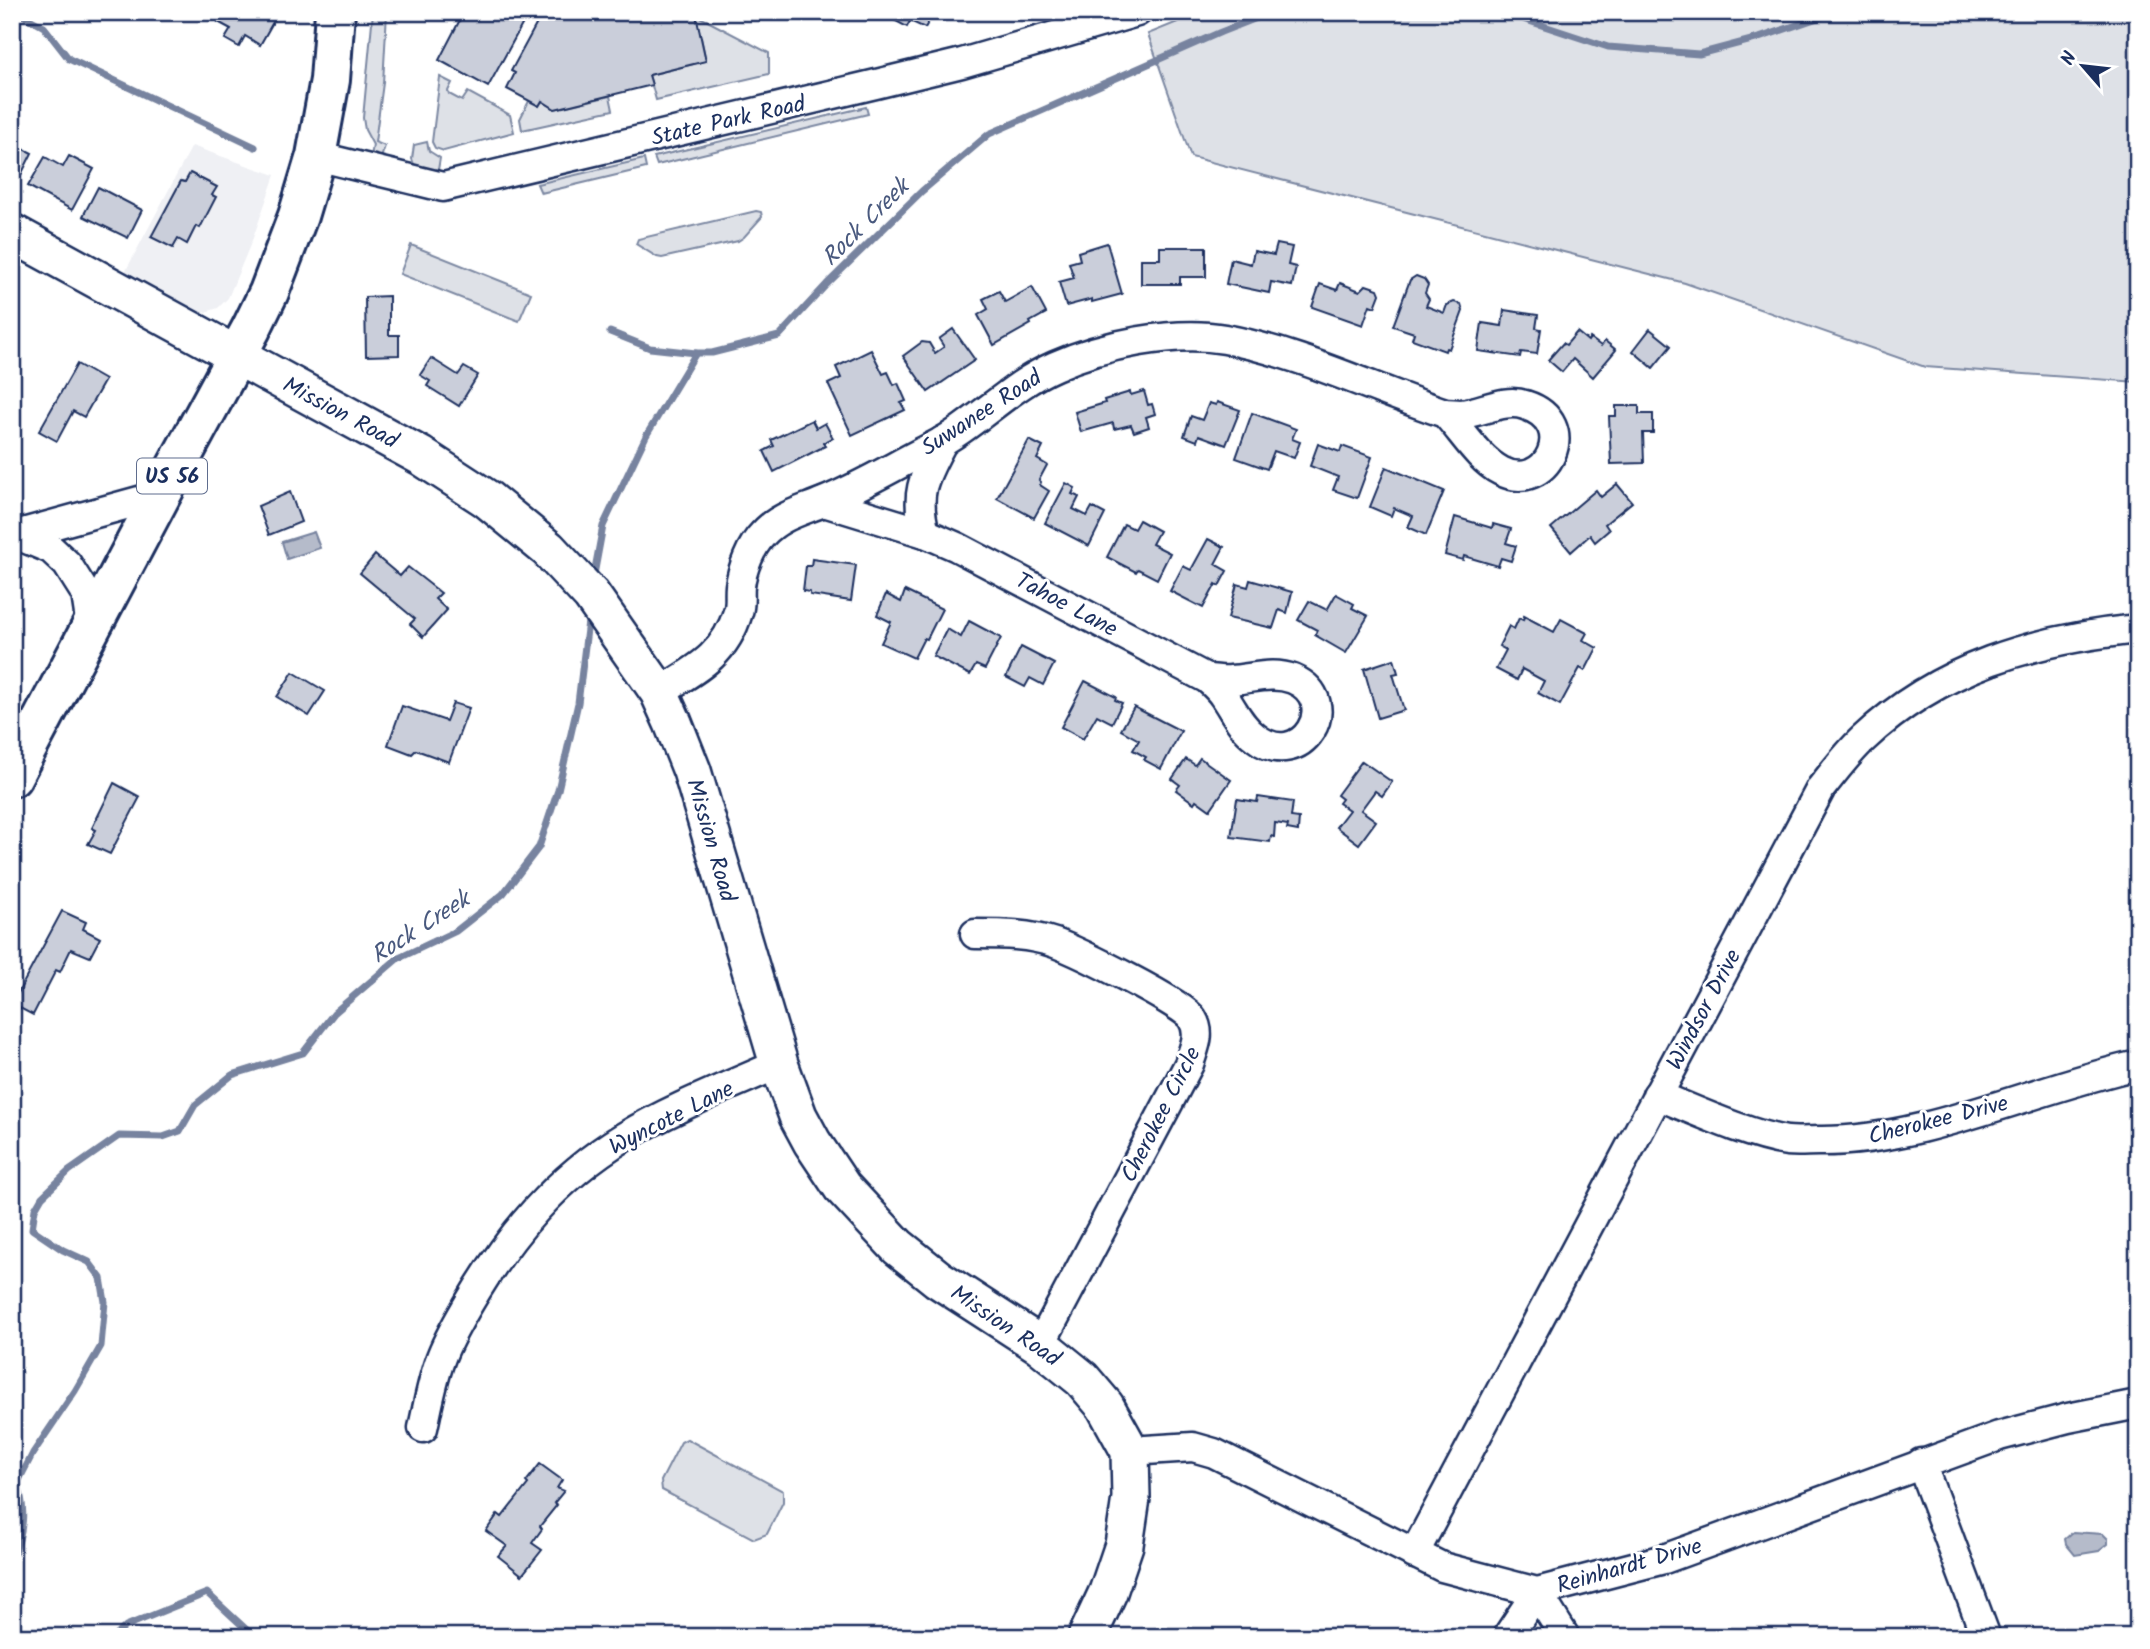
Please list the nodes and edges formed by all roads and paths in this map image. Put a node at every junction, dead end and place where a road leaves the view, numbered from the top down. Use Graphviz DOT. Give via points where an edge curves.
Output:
graph roads {
  1 [pos="335,12"];
  2 [pos="1137,12"];
  3 [pos="1098,17"];
  4 [pos="316,156"];
  5 [pos="12,233"];
  6 [pos="237,356"];
  7 [pos="1445,413"];
  8 [pos="943,441"];
  9 [pos="161,495"];
  10 [pos="824,502"];
  11 [pos="925,533"];
  12 [pos="15,536"];
  13 [pos="91,627"];
  14 [pos="2138,629"];
  15 [pos="1208,679"];
  16 [pos="654,685"];
  17 [pos="12,777"];
  18 [pos="975,934"];
  19 [pos="779,1064"];
  20 [pos="2138,1065"];
  21 [pos="1657,1095"];
  22 [pos="1040,1345"];
  23 [pos="2138,1404"];
  24 [pos="423,1428"];
  25 [pos="1130,1451"];
  26 [pos="1921,1463"];
  27 [pos="1414,1554"];
  28 [pos="1537,1592"];
  29 [pos="1087,1637"];
  30 [pos="1507,1637"];
  31 [pos="1565,1637"];
  32 [pos="1986,1637"];
  1 -- 4 [label="highway, US 56" via="330,80"];
  2 -- 3 [label="street, State Park Road"];
  3 -- 4 [label="street, State Park Road" via="962,62 443,187"];
  4 -- 6 [label="highway, US 56" via="276,272"];
  5 -- 6 [label="main road, Mission Road"];
  6 -- 9 [label="highway, US 56"];
  6 -- 16 [label="main road, Mission Road" via="421,456 487,499 548,549 591,595"];
  7 -- 8 [label="street, Suwanee Road" via="1268,349 1215,338 1169,338 1125,343 1053,366"];
  8 -- 10 [label="street, Suwanee Road"];
  8 -- 11 [label="street" via="920,492 919,513"];
  9 -- 12 [label="street"];
  9 -- 13 [label="highway, US 56"];
  10 -- 11 [label="street, Tahoe Lane"];
  10 -- 16 [label="street, Suwanee Road" via="791,513 763,533 740,583 739,610 729,636 708,662"];
  11 -- 15 [label="street, Tahoe Lane" via="987,561"];
  12 -- 13 [label="street" via="51,549 67,564 86,594"];
  13 -- 17 [label="highway, US 56"];
  14 -- 21 [label="street, Windsor Drive" via="1996,657 1916,698 1862,740 1821,789"];
  16 -- 19 [label="main road, Mission Road" via="692,771"];
  18 -- 22 [label="street, Cherokee Circle" via="1017,934 1055,943 1166,999 1191,1016 1198,1036 1189,1064"];
  19 -- 22 [label="main road, Mission Road" via="812,1142 863,1212 939,1279"];
  19 -- 24 [label="street, Wyncote Lane" via="643,1126 556,1188 492,1264 449,1338"];
  20 -- 21 [label="street, Cherokee Drive" via="1937,1123 1879,1137 1836,1141 1787,1141 1755,1133"];
  21 -- 27 [label="street, Windsor Drive"];
  22 -- 25 [label="main road, Mission Road" via="1082,1379 1105,1406"];
  23 -- 26 [label="street, Reinhardt Drive" via="1999,1436"];
  25 -- 27 [label="street, Reinhardt Drive" via="1193,1447 1214,1453"];
  25 -- 29 [label="main road, Mission Road" via="1131,1498 1124,1545"];
  26 -- 28 [label="street, Reinhardt Drive" via="1664,1559"];
  26 -- 32 [label="street"];
  27 -- 28 [label="street, Reinhardt Drive" via="1442,1567"];
  28 -- 30 [label="street"];
  28 -- 31 [label="street"];
}
